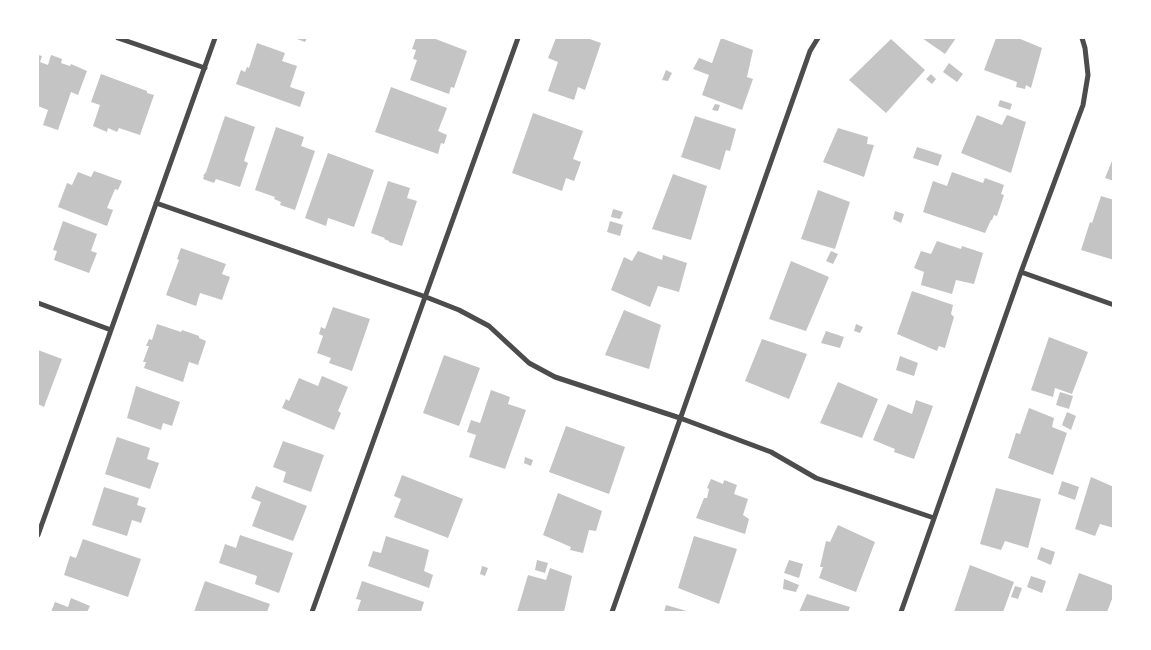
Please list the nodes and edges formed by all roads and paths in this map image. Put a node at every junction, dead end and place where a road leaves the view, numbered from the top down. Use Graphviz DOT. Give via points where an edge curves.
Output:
graph roads {
  1 [pos="118,38"];
  2 [pos="215,38"];
  3 [pos="518,38"];
  4 [pos="818,38"];
  5 [pos="1082,38"];
  6 [pos="204,68"];
  7 [pos="156,203"];
  8 [pos="1021,272"];
  9 [pos="426,297"];
  10 [pos="38,303"];
  11 [pos="1114,305"];
  12 [pos="111,330"];
  13 [pos="680,418"];
  14 [pos="934,518"];
  15 [pos="38,535"];
  16 [pos="312,612"];
  17 [pos="612,612"];
  18 [pos="901,612"];
  1 -- 6 [label="street"];
  2 -- 6 [label="street"];
  3 -- 9 [label="street"];
  4 -- 13 [label="street" via="810,51"];
  5 -- 8 [label="street" via="1088,75 1083,104"];
  6 -- 7 [label="street"];
  7 -- 9 [label="street"];
  7 -- 12 [label="street"];
  8 -- 11 [label="street"];
  8 -- 14 [label="street"];
  9 -- 13 [label="street" via="489,326 538,369"];
  9 -- 16 [label="street"];
  10 -- 12 [label="street"];
  12 -- 15 [label="street"];
  13 -- 14 [label="street" via="771,452 816,478"];
  13 -- 17 [label="street"];
  14 -- 18 [label="street"];
}
